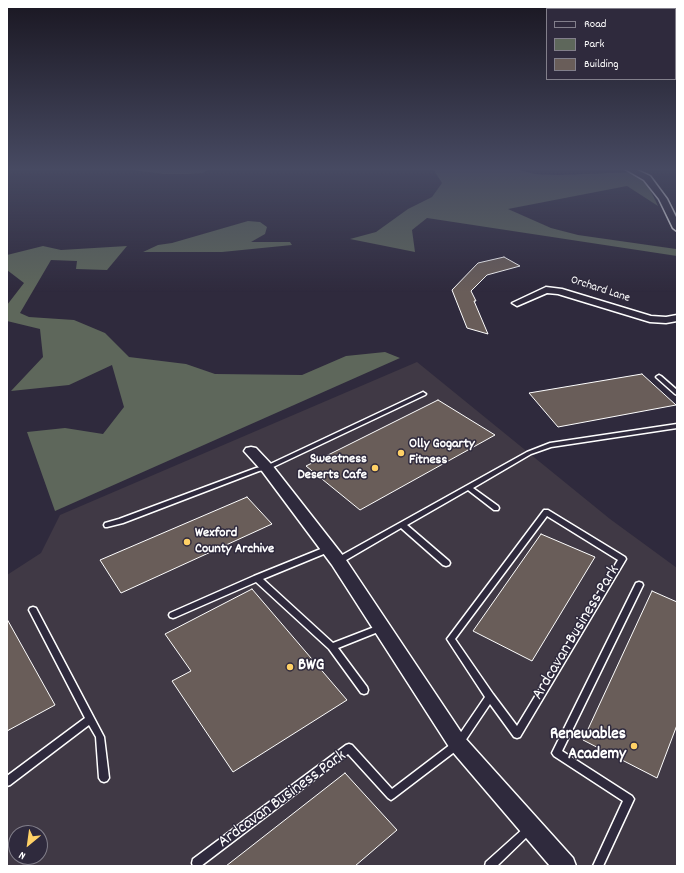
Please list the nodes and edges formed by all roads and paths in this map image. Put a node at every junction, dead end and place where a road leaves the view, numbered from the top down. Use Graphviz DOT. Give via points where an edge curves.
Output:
graph roads {
  1 [pos="668,210"];
  2 [pos="677,228"];
  3 [pos="517,303"];
  4 [pos="677,318"];
  5 [pos="659,377"];
  6 [pos="677,393"];
  7 [pos="423,394"];
  8 [pos="677,426"];
  9 [pos="251,451"];
  10 [pos="267,468"];
  11 [pos="469,488"];
  12 [pos="496,508"];
  13 [pos="106,525"];
  14 [pos="402,525"];
  15 [pos="333,555"];
  16 [pos="446,563"];
  17 [pos="257,578"];
  18 [pos="639,585"];
  19 [pos="33,610"];
  20 [pos="173,615"];
  21 [pos="381,627"];
  22 [pos="332,647"];
  23 [pos="364,690"];
  24 [pos="490,697"];
  25 [pos="90,719"];
  26 [pos="458,744"];
  27 [pos="104,778"];
  28 [pos="7,782"];
  29 [pos="531,828"];
  30 [pos="197,863"];
  31 [pos="490,866"];
  32 [pos="565,866"];
  33 [pos="598,866"];
  1 -- 2 [label="street"];
  3 -- 4 [label="street, Orchard Lane" via="546,290 553,290 650,319"];
  5 -- 6 [label="lane"];
  7 -- 10 [label="lane"];
  8 -- 11 [label="lane" via="550,445 529,453"];
  9 -- 10 [label="street"];
  10 -- 13 [label="lane" via="258,469 156,510"];
  10 -- 15 [label="street"];
  11 -- 12 [label="lane"];
  11 -- 14 [label="lane"];
  14 -- 15 [label="lane"];
  14 -- 16 [label="lane"];
  15 -- 17 [label="lane"];
  15 -- 21 [label="street"];
  17 -- 20 [label="lane"];
  17 -- 22 [label="lane"];
  18 -- 33 [label="lane" via="557,753 629,799"];
  19 -- 25 [label="lane"];
  21 -- 22 [label="lane"];
  21 -- 26 [label="street"];
  22 -- 23 [label="lane"];
  24 -- 24 [label="lane, Ardcavan Business Park" via="517,734 622,559 546,512 451,639"];
  24 -- 26 [label="lane, Ardcavan Business Park"];
  25 -- 27 [label="lane" via="100,737"];
  25 -- 28 [label="lane"];
  26 -- 29 [label="street"];
  26 -- 30 [label="lane, Ardcavan Business Park" via="391,795 349,748"];
  29 -- 31 [label="lane"];
  29 -- 32 [label="street"];
}
